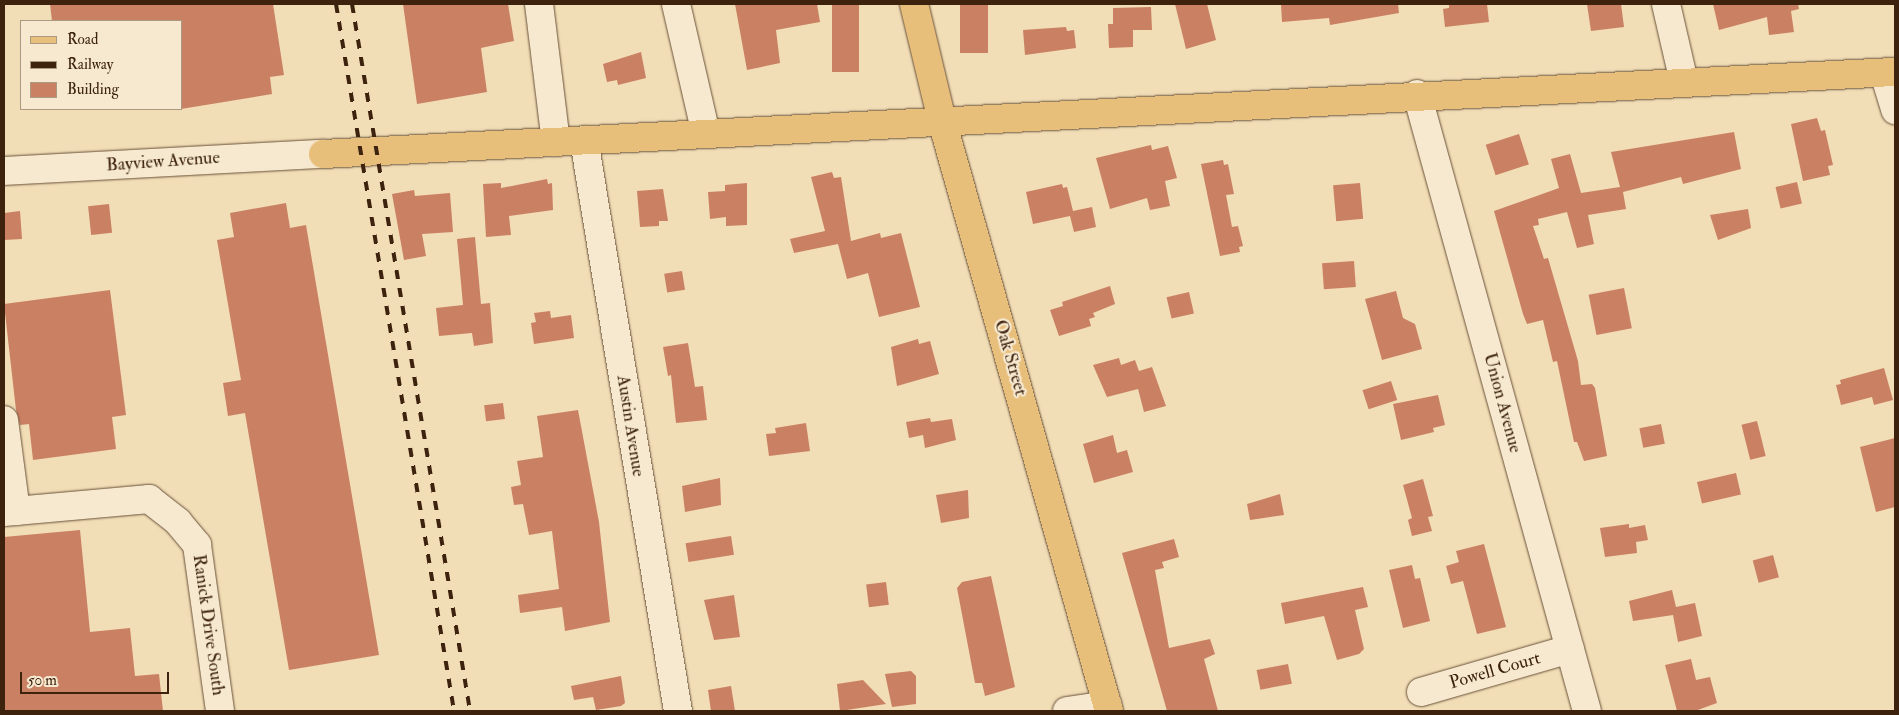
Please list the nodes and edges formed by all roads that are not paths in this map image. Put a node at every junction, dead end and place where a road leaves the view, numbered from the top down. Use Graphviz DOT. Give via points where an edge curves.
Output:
graph roads {
  1 [pos="539,4"];
  2 [pos="676,4"];
  3 [pos="914,4"];
  4 [pos="1666,4"];
  5 [pos="1890,72"];
  6 [pos="1684,82"];
  7 [pos="1417,94"];
  8 [pos="1895,110"];
  9 [pos="942,121"];
  10 [pos="706,134"];
  11 [pos="584,140"];
  12 [pos="556,142"];
  13 [pos="323,154"];
  14 [pos="4,171"];
  15 [pos="4,420"];
  16 [pos="10,511"];
  17 [pos="1570,649"];
  18 [pos="1420,692"];
  19 [pos="1109,708"];
  20 [pos="220,711"];
  21 [pos="678,711"];
  22 [pos="1067,711"];
  23 [pos="1587,711"];
  1 -- 12 [label="street"];
  2 -- 10 [label="street"];
  3 -- 9 [label="main road, Oak Street"];
  4 -- 6 [label="street"];
  5 -- 6 [label="main road"];
  5 -- 8 [label="street"];
  6 -- 7 [label="main road"];
  7 -- 9 [label="main road"];
  7 -- 17 [label="street, Union Avenue"];
  9 -- 10 [label="main road"];
  9 -- 19 [label="main road, Oak Street"];
  10 -- 11 [label="main road"];
  11 -- 12 [label="main road"];
  11 -- 21 [label="street, Austin Avenue"];
  12 -- 13 [label="main road"];
  13 -- 14 [label="street, Bayview Avenue"];
  15 -- 16 [label="street"];
  16 -- 20 [label="street, Ranick Drive South" via="149,499 197,546"];
  17 -- 18 [label="street, Powell Court"];
  17 -- 23 [label="street, Union Avenue"];
  19 -- 22 [label="street"];
}
